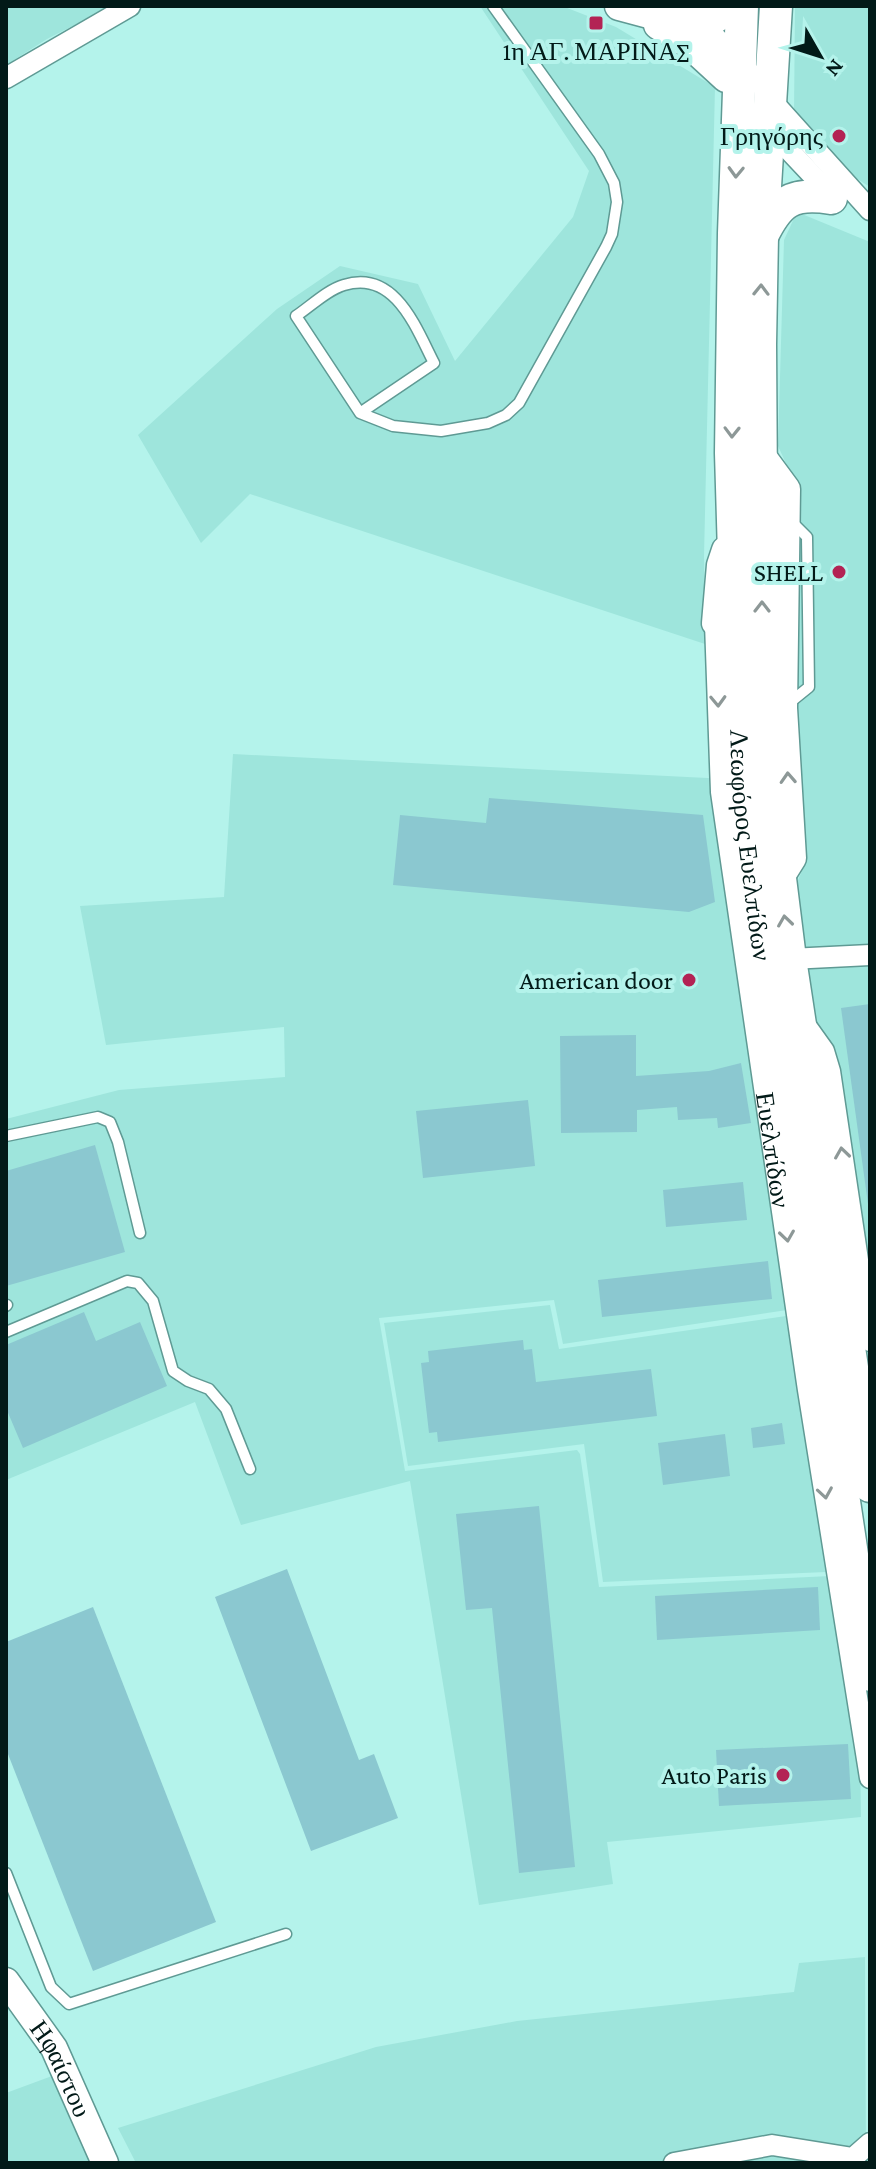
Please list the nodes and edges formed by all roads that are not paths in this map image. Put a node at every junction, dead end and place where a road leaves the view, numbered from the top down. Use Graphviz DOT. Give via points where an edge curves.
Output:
graph roads {
  1 [pos="130,6"];
  2 [pos="493,6"];
  3 [pos="727,6"];
  4 [pos="742,6"];
  5 [pos="776,6"];
  6 [pos="628,8"];
  7 [pos="688,22"];
  8 [pos="6,78"];
  9 [pos="740,82"];
  10 [pos="770,114"];
  11 [pos="831,198"];
  12 [pos="870,210"];
  13 [pos="762,236"];
  14 [pos="360,413"];
  15 [pos="759,451"];
  16 [pos="785,515"];
  17 [pos="773,647"];
  18 [pos="784,708"];
  19 [pos="780,881"];
  20 [pos="766,954"];
  21 [pos="870,955"];
  22 [pos="777,1024"];
  23 [pos="6,1136"];
  24 [pos="140,1233"];
  25 [pos="6,1332"];
  26 [pos="870,1341"];
  27 [pos="250,1469"];
  28 [pos="870,1486"];
  29 [pos="864,1670"];
  30 [pos="870,1778"];
  31 [pos="6,1873"];
  32 [pos="286,1934"];
  33 [pos="6,1981"];
  34 [pos="870,2143"];
  35 [pos="850,2160"];
  36 [pos="105,2163"];
  37 [pos="674,2163"];
  1 -- 8 [label="street"];
  2 -- 14 [label="lane" via="608,169 617,202 612,234 519,403 506,415 441,431 393,426"];
  3 -- 7 [label="main road" via="715,17"];
  4 -- 9 [label="main road, Λεωφόρος Ευελπίδων"];
  5 -- 10 [label="main road, Λεωφόρος Ευελπίδων"];
  6 -- 7 [label="main road"];
  6 -- 9 [label="main road"];
  7 -- 9 [label="main road" via="710,34"];
  9 -- 10 [label="main road"];
  9 -- 20 [label="main road, Λεωφόρος Ευελπίδων, one-way" via="734,520 725,622 731,792"];
  10 -- 11 [label="street"];
  10 -- 12 [label="street"];
  10 -- 13 [label="main road, Λεωφόρος Ευελπίδων"];
  11 -- 12 [label="street"];
  11 -- 13 [label="main road" via="805,196 786,202"];
  15 -- 13 [label="main road, Λεωφόρος Ευελπίδων, one-way"];
  14 -- 14 [label="lane" via="296,316 335,289 357,283 396,296 434,363"];
  15 -- 16 [label="street" via="787,489"];
  17 -- 15 [label="main road, Λεωφόρος Ευελπίδων, one-way"];
  16 -- 17 [label="street"];
  16 -- 18 [label="lane" via="807,537 809,687"];
  17 -- 18 [label="street"];
  17 -- 19 [label="main road, Λεωφόρος Ευελπίδων" via="769,790"];
  19 -- 18 [label="street, one-way" via="793,858"];
  20 -- 19 [label="main road, Λεωφόρος Ευελπίδων, one-way"];
  20 -- 21 [label="street"];
  20 -- 22 [label="main road, Λεωφόρος Ευελπίδων"];
  20 -- 22 [label="street"];
  26 -- 22 [label="street, one-way" via="830,1071 824,1051"];
  22 -- 28 [label="main road, Λεωφόρος Ευελπίδων"];
  22 -- 29 [label="main road, Λεωφόρος Ευελπίδων, one-way" via="817,1387"];
  23 -- 24 [label="lane" via="98,1117 110,1122"];
  25 -- 27 [label="lane" via="127,1281 138,1283 153,1301 173,1371 209,1389 226,1409"];
  29 -- 30 [label="street"];
  31 -- 32 [label="lane" via="51,1987 69,2004"];
  33 -- 36 [label="street, Ηφαίστου" via="54,2048"];
  34 -- 35 [label="street"];
  35 -- 37 [label="street" via="772,2145"];
}
